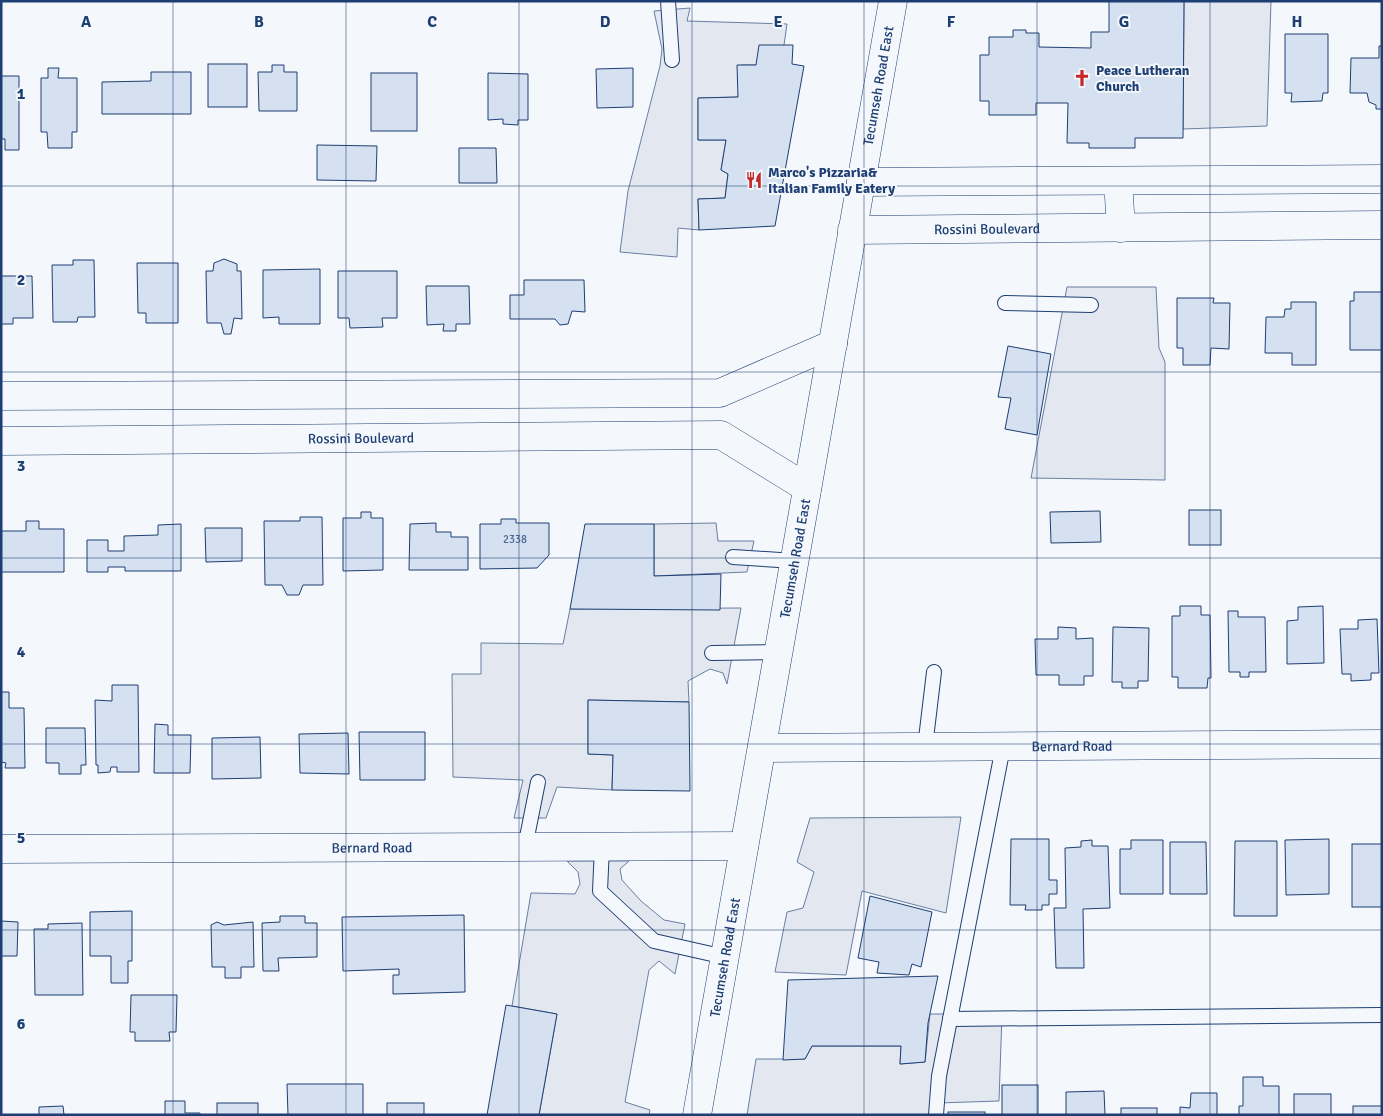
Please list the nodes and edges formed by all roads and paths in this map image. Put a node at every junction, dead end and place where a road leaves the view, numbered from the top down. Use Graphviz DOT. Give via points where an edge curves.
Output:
graph roads {
  1 [pos="668,1"];
  2 [pos="893,1"];
  3 [pos="672,60"];
  4 [pos="1382,179"];
  5 [pos="1118,180"];
  6 [pos="861,182"];
  7 [pos="1382,225"];
  8 [pos="1121,228"];
  9 [pos="852,230"];
  10 [pos="1004,303"];
  11 [pos="1091,305"];
  12 [pos="833,344"];
  13 [pos="720,393"];
  14 [pos="1,396"];
  15 [pos="721,434"];
  16 [pos="1,441"];
  17 [pos="808,488"];
  18 [pos="733,557"];
  19 [pos="795,561"];
  20 [pos="779,652"];
  21 [pos="712,653"];
  22 [pos="934,672"];
  23 [pos="1382,744"];
  24 [pos="1003,747"];
  25 [pos="762,748"];
  26 [pos="925,748"];
  27 [pos="538,782"];
  28 [pos="744,846"];
  29 [pos="525,847"];
  30 [pos="602,847"];
  31 [pos="1,849"];
  32 [pos="725,957"];
  33 [pos="1382,1015"];
  34 [pos="950,1019"];
  35 [pos="698,1115"];
  36 [pos="936,1115"];
  1 -- 3 [label="lane"];
  2 -- 6 [label="street, Tecumseh Road East"];
  4 -- 5 [label="street"];
  5 -- 6 [label="street"];
  5 -- 8 [label="street"];
  6 -- 9 [label="street, Tecumseh Road East"];
  7 -- 8 [label="street, Rossini Boulevard"];
  8 -- 9 [label="street, Rossini Boulevard"];
  9 -- 12 [label="street, Tecumseh Road East"];
  10 -- 11 [label="lane"];
  12 -- 13 [label="street"];
  12 -- 17 [label="street, Tecumseh Road East"];
  13 -- 14 [label="street"];
  13 -- 15 [label="street"];
  15 -- 16 [label="street, Rossini Boulevard"];
  15 -- 17 [label="street"];
  17 -- 19 [label="street, Tecumseh Road East"];
  18 -- 19 [label="lane"];
  19 -- 20 [label="street, Tecumseh Road East"];
  20 -- 21 [label="lane"];
  20 -- 25 [label="street, Tecumseh Road East"];
  22 -- 26 [label="lane"];
  23 -- 24 [label="street, Bernard Road"];
  24 -- 26 [label="street, Bernard Road"];
  24 -- 34 [label="lane"];
  25 -- 26 [label="street, Bernard Road"];
  25 -- 28 [label="street, Tecumseh Road East"];
  27 -- 29 [label="lane"];
  28 -- 30 [label="street, Bernard Road"];
  28 -- 32 [label="street, Tecumseh Road East"];
  29 -- 30 [label="street, Bernard Road"];
  29 -- 31 [label="street, Bernard Road"];
  30 -- 32 [label="lane" via="600,891 654,942"];
  32 -- 35 [label="street, Tecumseh Road East"];
  33 -- 34 [label="lane"];
  34 -- 36 [label="lane"];
}
